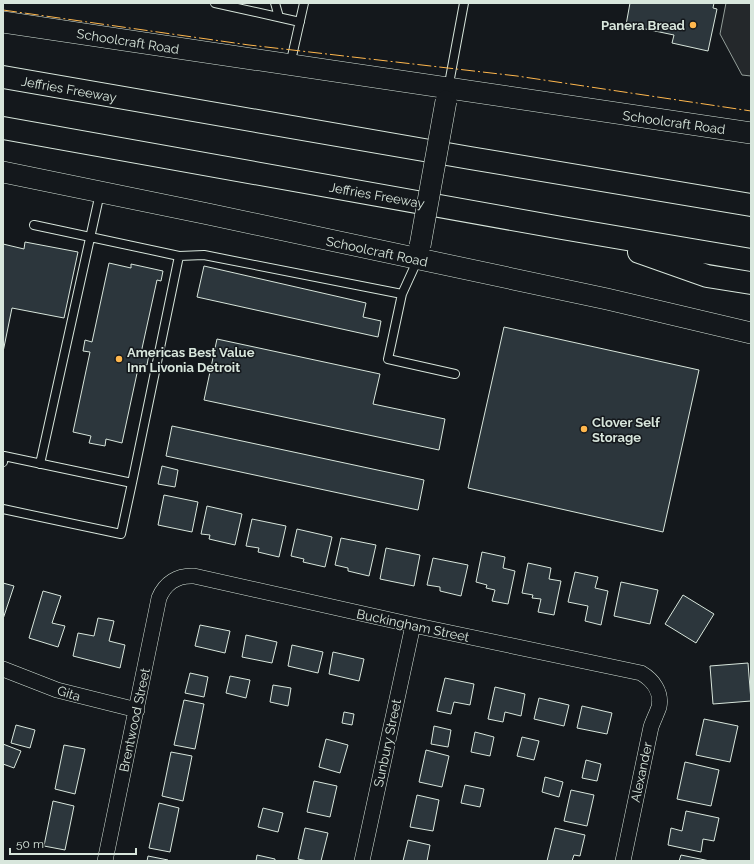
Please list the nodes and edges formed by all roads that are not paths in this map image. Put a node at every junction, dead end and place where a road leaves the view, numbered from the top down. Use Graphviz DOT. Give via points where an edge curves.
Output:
graph roads {
  1 [pos="216,3"];
  2 [pos="275,3"];
  3 [pos="304,3"];
  4 [pos="464,3"];
  5 [pos="279,17"];
  6 [pos="3,22"];
  7 [pos="300,22"];
  8 [pos="290,65"];
  9 [pos="3,77"];
  10 [pos="447,95"];
  11 [pos="3,128"];
  12 [pos="751,133"];
  13 [pos="470,158"];
  14 [pos="3,172"];
  15 [pos="751,191"];
  16 [pos="100,192"];
  17 [pos="751,204"];
  18 [pos="34,224"];
  19 [pos="581,232"];
  20 [pos="90,237"];
  21 [pos="419,253"];
  22 [pos="179,256"];
  23 [pos="751,260"];
  24 [pos="751,283"];
  25 [pos="402,294"];
  26 [pos="751,333"];
  27 [pos="455,374"];
  28 [pos="3,462"];
  29 [pos="40,464"];
  30 [pos="132,483"];
  31 [pos="3,509"];
  32 [pos="170,582"];
  33 [pos="413,625"];
  34 [pos="3,669"];
  35 [pos="654,684"];
  36 [pos="136,710"];
  37 [pos="105,861"];
  38 [pos="362,861"];
  39 [pos="623,861"];
  1 -- 5 [label="lane"];
  2 -- 5 [label="lane"];
  3 -- 7 [label="lane"];
  4 -- 10 [label="lane"];
  5 -- 7 [label="lane"];
  6 -- 8 [label="main road, Schoolcraft Road"];
  7 -- 8 [label="lane"];
  8 -- 10 [label="main road, Schoolcraft Road"];
  9 -- 13 [label="highway, Jeffries Freeway"];
  10 -- 12 [label="main road, Schoolcraft Road"];
  10 -- 21 [label="main road, bridge"];
  11 -- 19 [label="highway, Jeffries Freeway"];
  13 -- 15 [label="highway"];
  13 -- 17 [label="highway, Jeffries Freeway"];
  14 -- 16 [label="main road, Schoolcraft Road"];
  16 -- 20 [label="lane"];
  16 -- 21 [label="main road, Schoolcraft Road"];
  18 -- 20 [label="lane"];
  19 -- 23 [label="highway, Jeffries Freeway"];
  19 -- 24 [label="highway" via="707,276"];
  20 -- 22 [label="lane"];
  20 -- 29 [label="lane"];
  21 -- 25 [label="lane"];
  21 -- 26 [label="main road, Schoolcraft Road"];
  22 -- 25 [label="lane" via="204,255"];
  22 -- 30 [label="lane"];
  25 -- 27 [label="lane" via="388,359"];
  28 -- 29 [label="lane" via="4,456"];
  29 -- 30 [label="lane"];
  30 -- 31 [label="lane" via="121,534"];
  32 -- 33 [label="street, Buckingham Street" via="179,577 194,576"];
  32 -- 36 [label="street, Brentwood Street" via="159,598"];
  33 -- 35 [label="street, Buckingham Street" via="641,673"];
  33 -- 38 [label="street, Sunbury Street"];
  34 -- 36 [label="street, Gita" via="57,690"];
  35 -- 39 [label="street, Alexander" via="659,697 659,707 650,727"];
  36 -- 37 [label="street, Brentwood Street"];
}
